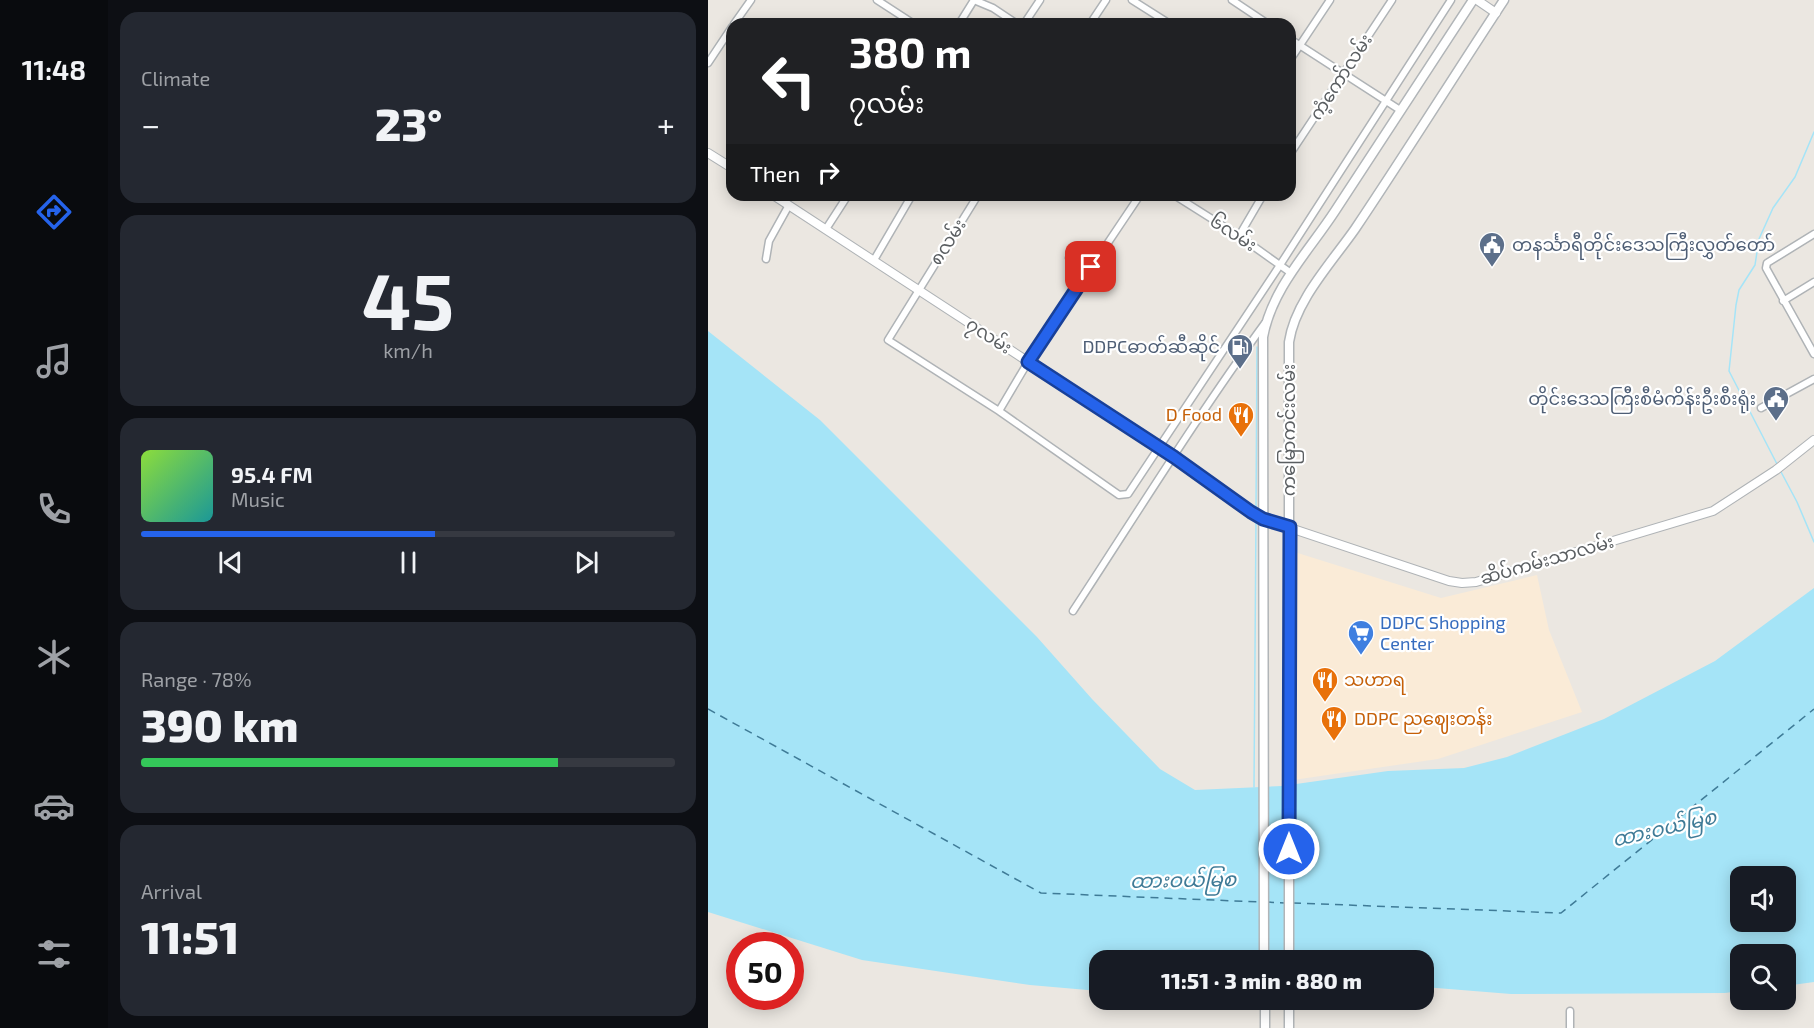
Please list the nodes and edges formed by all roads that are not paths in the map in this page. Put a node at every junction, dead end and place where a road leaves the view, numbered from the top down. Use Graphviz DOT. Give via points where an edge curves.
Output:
graph roads {
  1 [pos="751,0"];
  2 [pos="877,0"];
  3 [pos="974,0"];
  4 [pos="1040,0"];
  5 [pos="1106,0"];
  6 [pos="1132,0"];
  7 [pos="1233,0"];
  8 [pos="1330,0"];
  9 [pos="1392,0"];
  10 [pos="1450,0"];
  11 [pos="1475,0"];
  12 [pos="1504,0"];
  13 [pos="1496,13"];
  14 [pos="739,18"];
  15 [pos="905,18"];
  16 [pos="963,18"];
  17 [pos="1008,18"];
  18 [pos="1028,18"];
  19 [pos="1094,18"];
  20 [pos="1157,18"];
  21 [pos="1253,18"];
  22 [pos="726,36"];
  23 [pos="1296,43"];
  24 [pos="1300,45"];
  25 [pos="1296,51"];
  26 [pos="708,63"];
  27 [pos="1344,73"];
  28 [pos="1386,101"];
  29 [pos="1400,111"];
  30 [pos="1296,145"];
  31 [pos="708,153"];
  32 [pos="726,164"];
  33 [pos="785,201"];
  34 [pos="786,201"];
  35 [pos="844,201"];
  36 [pos="908,201"];
  37 [pos="974,201"];
  38 [pos="1136,201"];
  39 [pos="1184,201"];
  40 [pos="1259,201"];
  41 [pos="826,229"];
  42 [pos="1814,234"];
  43 [pos="1239,236"];
  44 [pos="1069,258"];
  45 [pos="766,259"];
  46 [pos="874,260"];
  47 [pos="1280,265"];
  48 [pos="1088,271"];
  49 [pos="1291,273"];
  50 [pos="1814,282"];
  51 [pos="918,289"];
  52 [pos="1783,301"];
  53 [pos="1265,322"];
  54 [pos="1814,354"];
  55 [pos="1028,362"];
  56 [pos="1814,379"];
  57 [pos="1761,408"];
  58 [pos="999,411"];
  59 [pos="1814,440"];
  60 [pos="1159,447"];
  61 [pos="1174,457"];
  62 [pos="1263,519"];
  63 [pos="1290,527"];
  64 [pos="1073,611"];
  65 [pos="1264,950"];
  66 [pos="1289,950"];
  67 [pos="1265,1010"];
  68 [pos="1289,1010"];
  69 [pos="1570,1011"];
  70 [pos="1265,1028"];
  71 [pos="1289,1028"];
  72 [pos="1570,1028"];
  1 -- 14 [label="street"];
  2 -- 15 [label="street"];
  3 -- 16 [label="street"];
  3 -- 17 [label="street"];
  4 -- 18 [label="street"];
  5 -- 19 [label="street"];
  6 -- 20 [label="street"];
  7 -- 21 [label="street"];
  8 -- 24 [label="street"];
  9 -- 27 [label="street, ကံ့ကော်လမ်း"];
  10 -- 28 [label="street"];
  11 -- 13 [label="street"];
  11 -- 29 [label="main road, ကမြောကင်းလမ်း"];
  12 -- 13 [label="main road, ကမြောကင်းလမ်း"];
  13 -- 63 [label="main road, ကမြောကင်းလမ်း" via="1295,318 1289,342"];
  22 -- 26 [label="street"];
  23 -- 24 [label="street"];
  24 -- 25 [label="street"];
  24 -- 27 [label="street"];
  27 -- 28 [label="street"];
  27 -- 30 [label="street, ကံ့ကော်လမ်း"];
  28 -- 29 [label="street"];
  28 -- 47 [label="street"];
  29 -- 49 [label="main road, ကမြောကင်းလမ်း"];
  31 -- 32 [label="street"];
  33 -- 45 [label="street"];
  34 -- 41 [label="street, ၇လမ်း"];
  35 -- 41 [label="street"];
  36 -- 46 [label="street"];
  37 -- 51 [label="street, ၈လမ်း"];
  38 -- 48 [label="street"];
  39 -- 43 [label="street, ၆လမ်း"];
  40 -- 43 [label="street"];
  41 -- 46 [label="street, ၇လမ်း"];
  42 -- 52 [label="street" via="1767,264 1767,272"];
  43 -- 47 [label="street, ၆လမ်း"];
  44 -- 48 [label="street"];
  46 -- 51 [label="street, ၇လမ်း"];
  47 -- 49 [label="street, ၆လမ်း"];
  47 -- 60 [label="street"];
  48 -- 55 [label="street"];
  49 -- 53 [label="main road, ကမြောကင်းလမ်း"];
  50 -- 52 [label="street"];
  51 -- 55 [label="street, ၇လမ်း"];
  51 -- 58 [label="street, ၈လမ်း" via="888,340"];
  52 -- 54 [label="street"];
  53 -- 61 [label="street"];
  53 -- 62 [label="main road, ကမြောကင်းလမ်း"];
  55 -- 58 [label="street"];
  55 -- 60 [label="street, ၇လမ်း"];
  56 -- 57 [label="street"];
  58 -- 60 [label="street" via="1119,495 1128,494"];
  59 -- 63 [label="street, ဆိပ်ကမ်းသာလမ်း" via="1713,511 1476,582 1449,581"];
  60 -- 61 [label="street, ၇လမ်း"];
  61 -- 62 [label="street, ၇လမ်း"];
  61 -- 64 [label="street"];
  62 -- 63 [label="street, ဆိပ်ကမ်းသာလမ်း"];
  62 -- 65 [label="main road, ကမြောကင်းလမ်း"];
  63 -- 66 [label="main road, ကမြောကင်းလမ်း"];
  67 -- 70 [label="main road"];
  68 -- 71 [label="main road"];
  69 -- 72 [label="street"];
}
